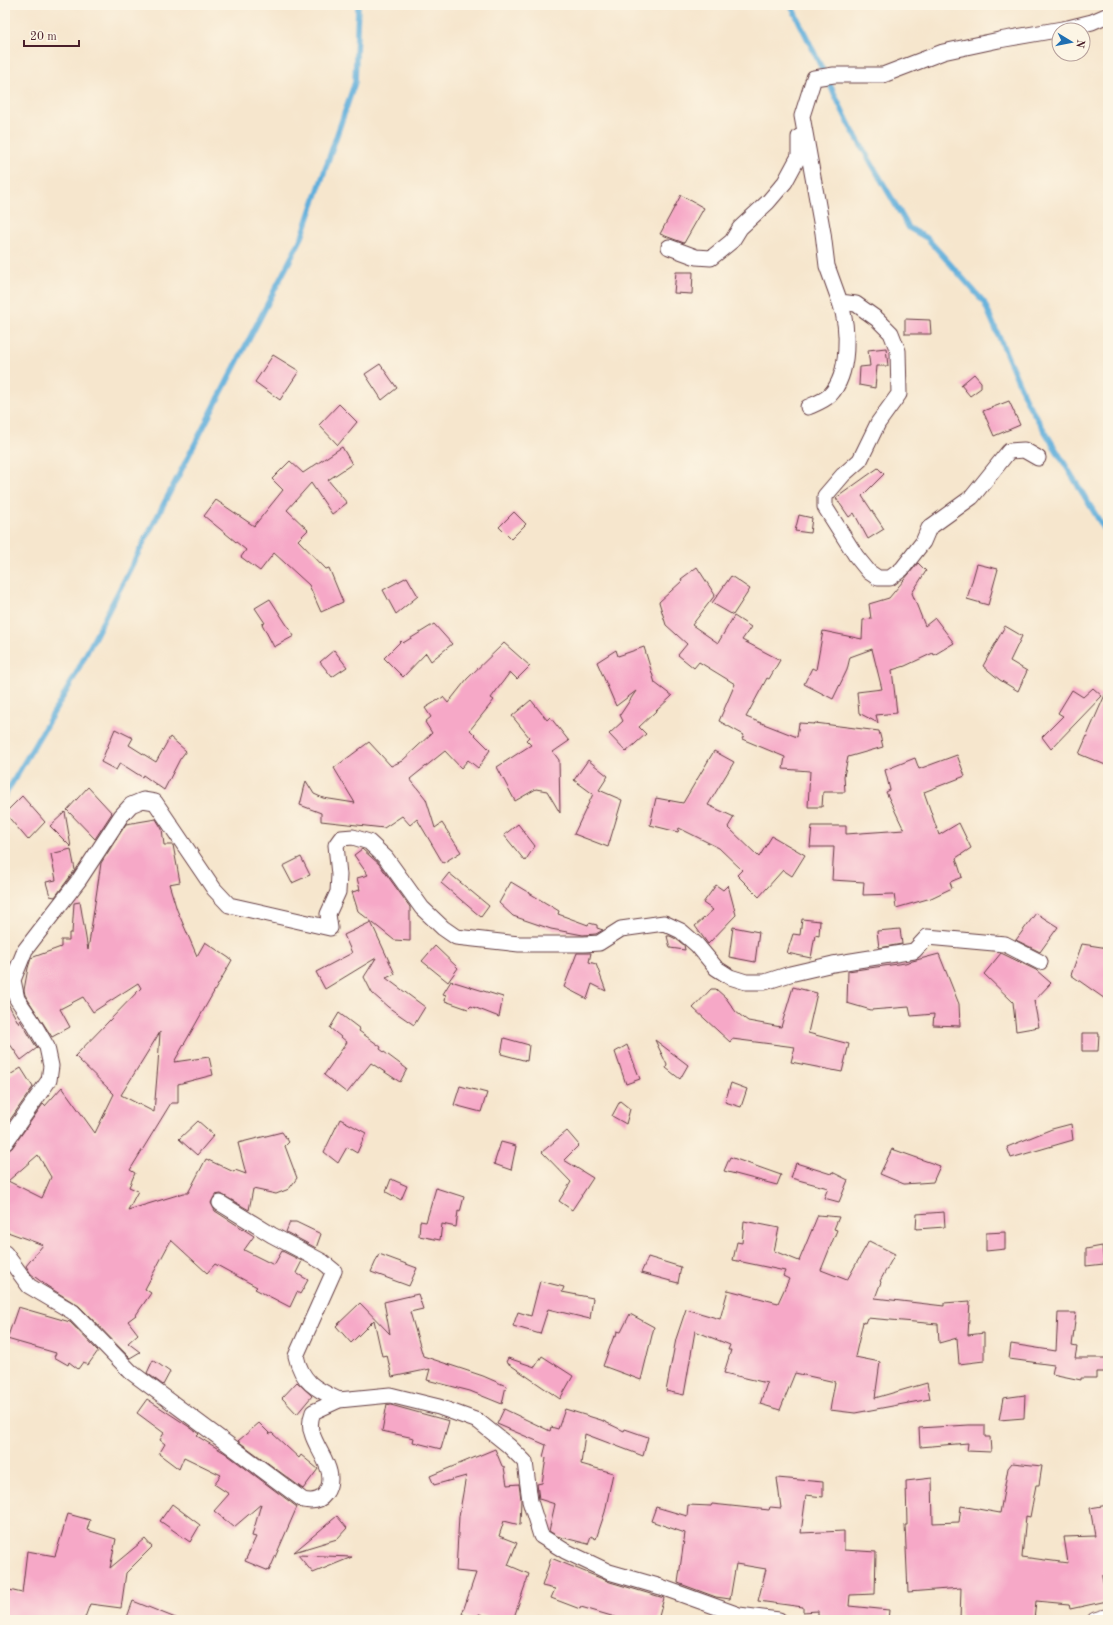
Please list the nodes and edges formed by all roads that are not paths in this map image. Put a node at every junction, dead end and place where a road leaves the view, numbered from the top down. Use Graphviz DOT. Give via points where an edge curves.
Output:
graph roads {
  1 [pos="1108,15"];
  2 [pos="803,122"];
  3 [pos="669,247"];
  4 [pos="840,302"];
  5 [pos="808,407"];
  6 [pos="1038,458"];
  7 [pos="1040,962"];
  8 [pos="5,1143"];
  9 [pos="220,1203"];
  10 [pos="5,1253"];
  11 [pos="339,1400"];
  12 [pos="1108,1616"];
  13 [pos="779,1620"];
  14 [pos="1095,1620"];
  1 -- 2 [label="street" via="1068,28 943,52 883,75 834,74 814,78 802,116"];
  2 -- 3 [label="street" via="799,127 799,156 785,182 740,228 732,241 711,258 696,258"];
  2 -- 4 [label="street" via="827,266"];
  4 -- 5 [label="street" via="847,350 844,368 831,394"];
  4 -- 6 [label="street" via="856,304 877,319 891,333 898,351 899,394 878,423 860,460 825,496 825,507 869,572 878,578 890,578 902,569 923,542 929,528 972,497 1009,451 1024,450"];
  7 -- 8 [label="street" via="1005,944 927,938 914,950 833,964 765,982 746,982 730,977 716,968 697,945 681,931 664,923 621,929 599,942 584,944 519,944 456,937 422,908 386,858 369,842 353,837 341,838 336,844 338,892 328,914 330,928 229,905 214,889 155,802 143,800 131,805 121,816 79,880 25,950 13,980 17,999 46,1047 51,1066 49,1080"];
  9 -- 11 [label="street" via="323,1262 334,1271 296,1356 305,1380"];
  10 -- 11 [label="street" via="29,1286 73,1312 131,1372 303,1500 313,1502 323,1497 331,1479 312,1434 310,1421 313,1412"];
  11 -- 13 [label="street" via="390,1395 439,1407 478,1421 525,1462 530,1501 541,1536 565,1551 609,1572 661,1587 739,1615"];
  12 -- 14 [label="street"];
}
